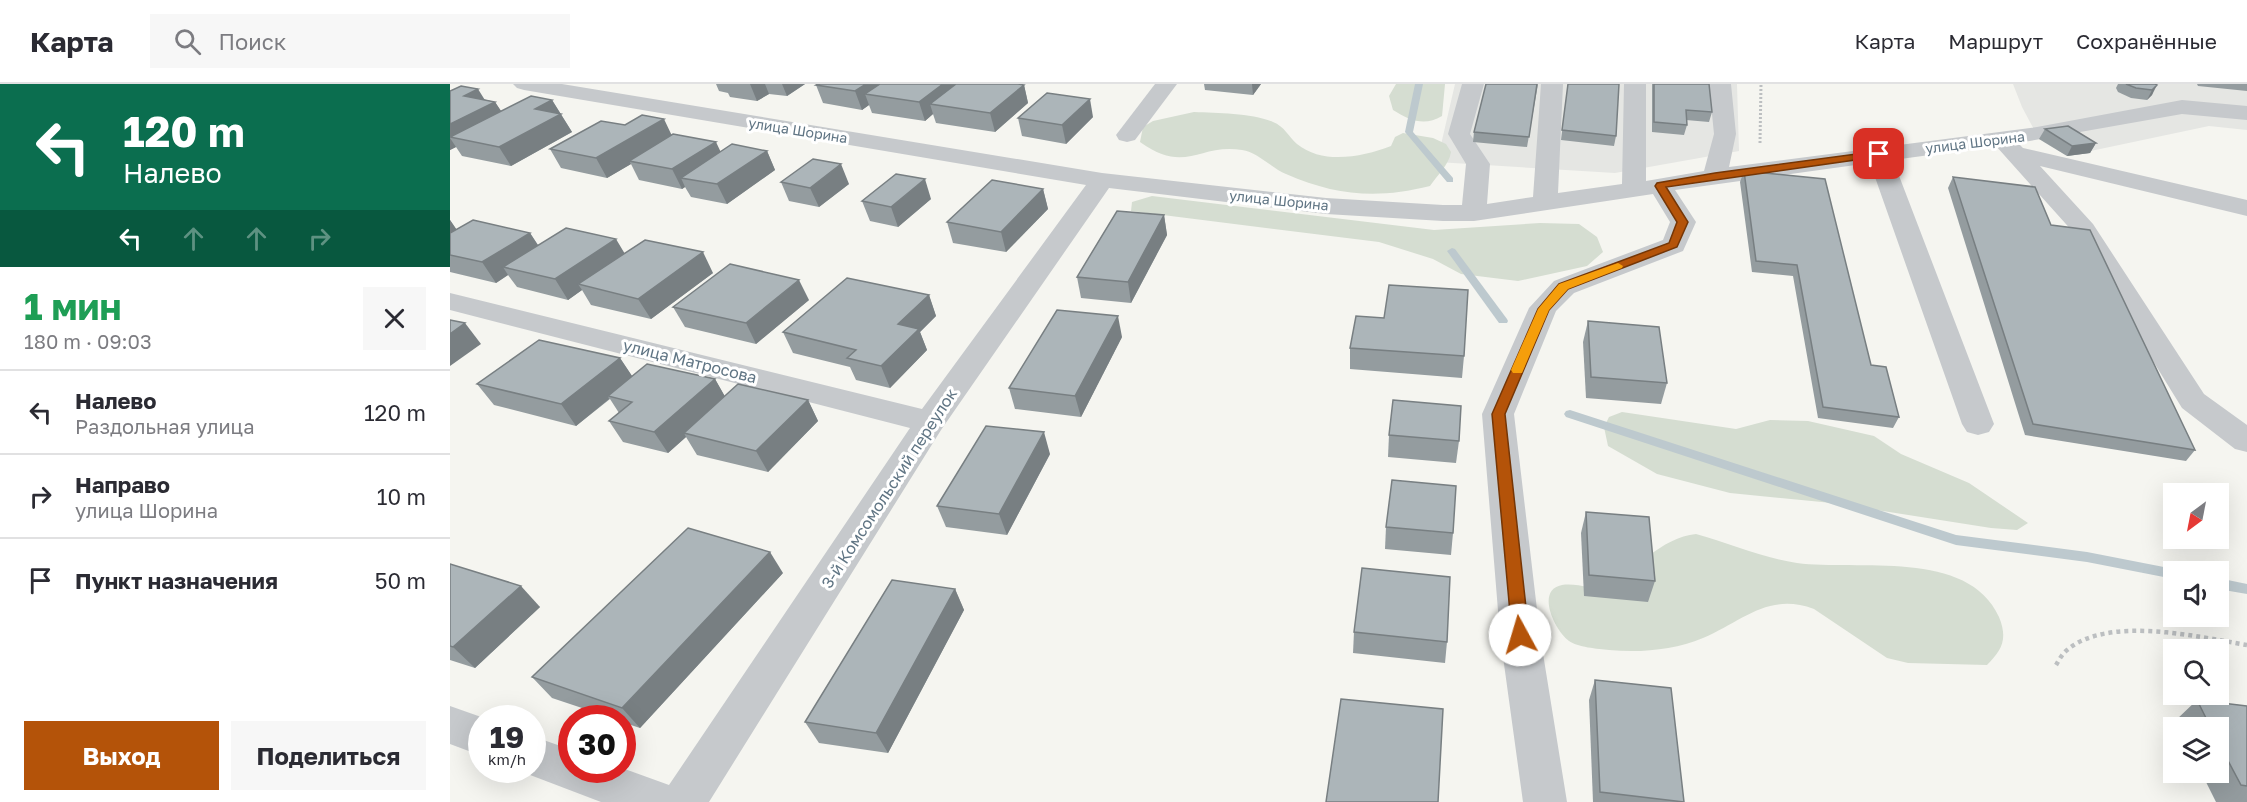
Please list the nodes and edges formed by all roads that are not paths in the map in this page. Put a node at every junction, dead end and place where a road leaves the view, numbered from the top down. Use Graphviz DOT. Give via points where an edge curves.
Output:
graph roads {
  1 [pos="524,84"];
  2 [pos="1166,84"];
  3 [pos="1473,84"];
  4 [pos="1552,84"];
  5 [pos="1635,84"];
  6 [pos="1720,84"];
  7 [pos="2247,113"];
  8 [pos="1127,135"];
  9 [pos="2008,146"];
  10 [pos="1879,154"];
  11 [pos="1715,176"];
  12 [pos="1102,180"];
  13 [pos="1647,188"];
  14 [pos="1545,203"];
  15 [pos="2247,208"];
  16 [pos="1474,213"];
  17 [pos="450,301"];
  18 [pos="930,422"];
  19 [pos="1978,424"];
  20 [pos="2247,441"];
  21 [pos="450,725"];
  22 [pos="468,732"];
  23 [pos="546,761"];
  24 [pos="657,802"];
  25 [pos="684,802"];
  26 [pos="1545,802"];
  1 -- 12 [label="street, улица Шорина"];
  2 -- 8 [label="street"];
  3 -- 16 [label="street" via="1459,134 1478,164"];
  4 -- 14 [label="street"];
  5 -- 13 [label="street"];
  6 -- 11 [label="street" via="1725,134"];
  7 -- 9 [label="street, улица Шорина" via="2177,99 2037,134"];
  9 -- 10 [label="street, улица Шорина"];
  9 -- 15 [label="street"];
  9 -- 20 [label="street" via="2084,229 2193,401"];
  10 -- 11 [label="street, улица Шорина"];
  10 -- 19 [label="street"];
  11 -- 13 [label="street, улица Шорина"];
  12 -- 16 [label="street, улица Шорина" via="1326,206"];
  12 -- 18 [label="street, 3-й Комсомольский переулок"];
  13 -- 14 [label="street, улица Шорина"];
  13 -- 26 [label="street" via="1683,222 1674,245 1563,287 1544,309 1498,414 1520,635"];
  14 -- 16 [label="street, улица Шорина"];
  17 -- 18 [label="street, улица Матросова"];
  18 -- 25 [label="street, 3-й Комсомольский переулок"];
  21 -- 22 [label="street"];
  23 -- 24 [label="street"];
}
